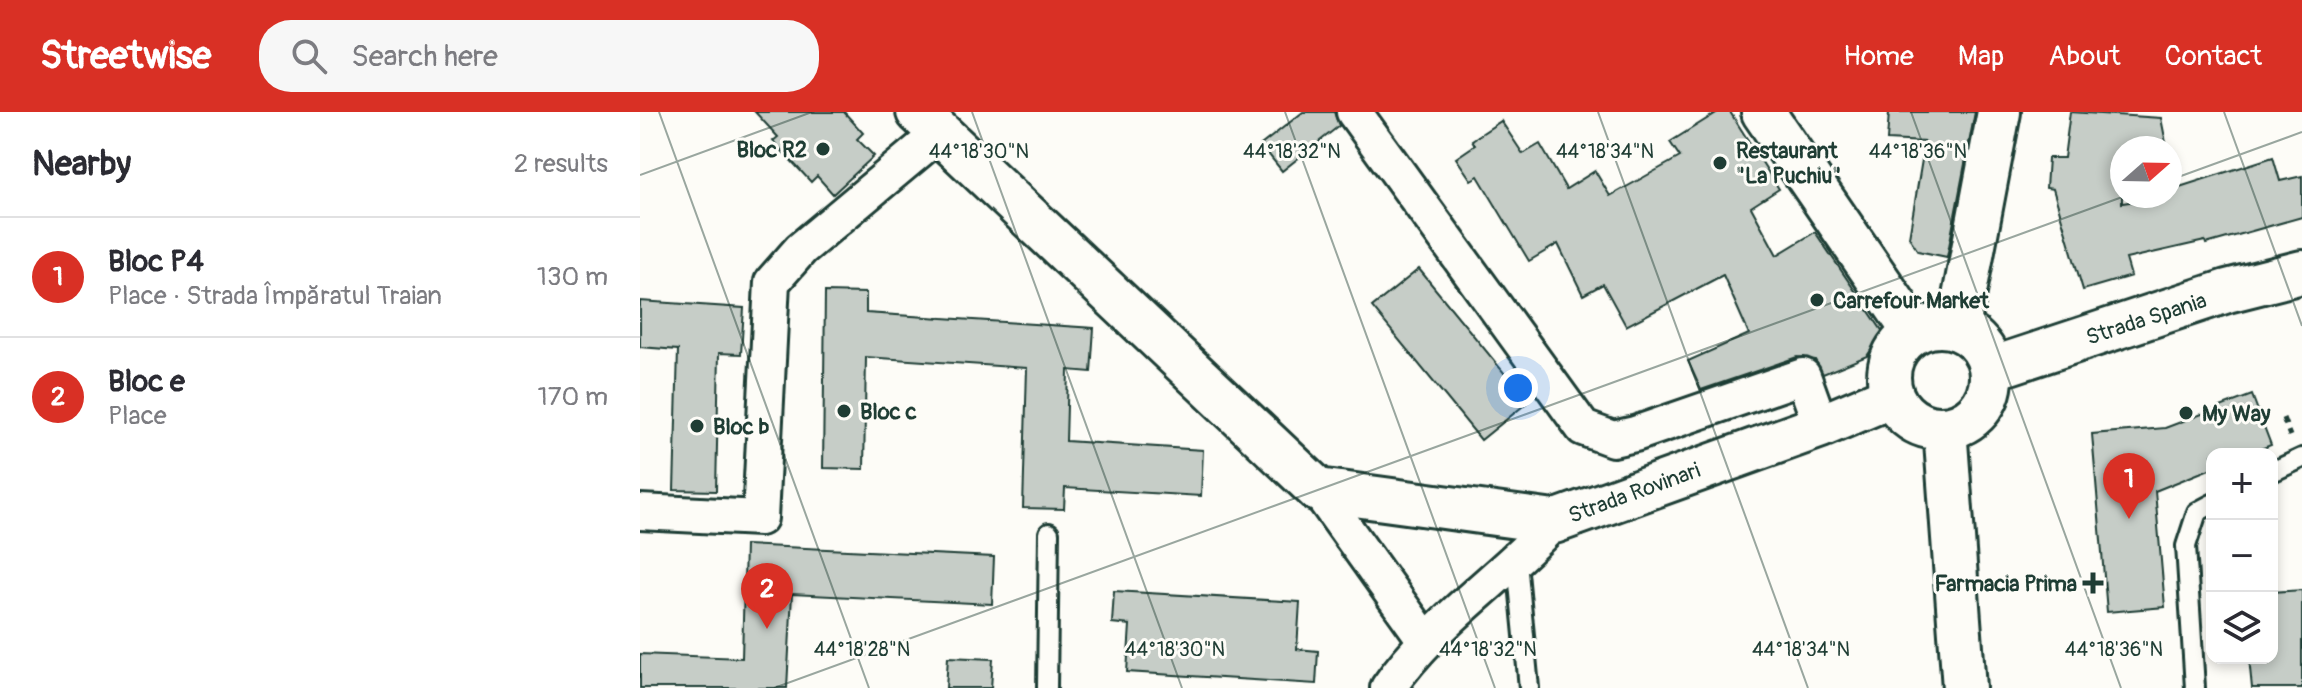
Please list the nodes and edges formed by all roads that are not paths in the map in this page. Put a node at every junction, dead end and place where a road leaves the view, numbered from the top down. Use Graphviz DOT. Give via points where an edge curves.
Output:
graph roads {
  1 [pos="1354,112"];
  2 [pos="1763,112"];
  3 [pos="1999,112"];
  4 [pos="929,123"];
  5 [pos="2302,272"];
  6 [pos="1958,329"];
  7 [pos="1914,332"];
  8 [pos="1991,369"];
  9 [pos="1892,396"];
  10 [pos="1821,426"];
  11 [pos="1945,428"];
  12 [pos="2302,458"];
  13 [pos="2278,469"];
  14 [pos="1318,490"];
  15 [pos="2206,507"];
  16 [pos="640,512"];
  17 [pos="1554,522"];
  18 [pos="1049,533"];
  19 [pos="1517,562"];
  20 [pos="1426,641"];
  21 [pos="1047,688"];
  22 [pos="1388,688"];
  23 [pos="1529,688"];
  24 [pos="1964,688"];
  25 [pos="2195,688"];
  1 -- 10 [label="street" via="1583,428 1613,439 1635,434 1803,376"];
  2 -- 7 [label="street"];
  3 -- 6 [label="street"];
  4 -- 14 [label="street"];
  4 -- 16 [label="street" via="772,282 760,518"];
  5 -- 8 [label="street, Strada Spania" via="2227,291"];
  6 -- 7 [label="street" via="1944,325"];
  6 -- 8 [label="street" via="1980,344"];
  7 -- 9 [label="street" via="1894,353"];
  8 -- 11 [label="street" via="1986,402 1975,415"];
  9 -- 10 [label="street, Strada Rovinari"];
  9 -- 11 [label="street" via="1913,421"];
  10 -- 17 [label="street, Strada Rovinari"];
  11 -- 24 [label="street"];
  12 -- 13 [label="lane"];
  14 -- 17 [label="street, Strada Rovinari"];
  14 -- 20 [label="street"];
  15 -- 25 [label="lane" via="2197,512 2186,546"];
  17 -- 19 [label="street"];
  18 -- 21 [label="lane"];
  19 -- 20 [label="street"];
  19 -- 23 [label="lane"];
  20 -- 22 [label="street"];
}
